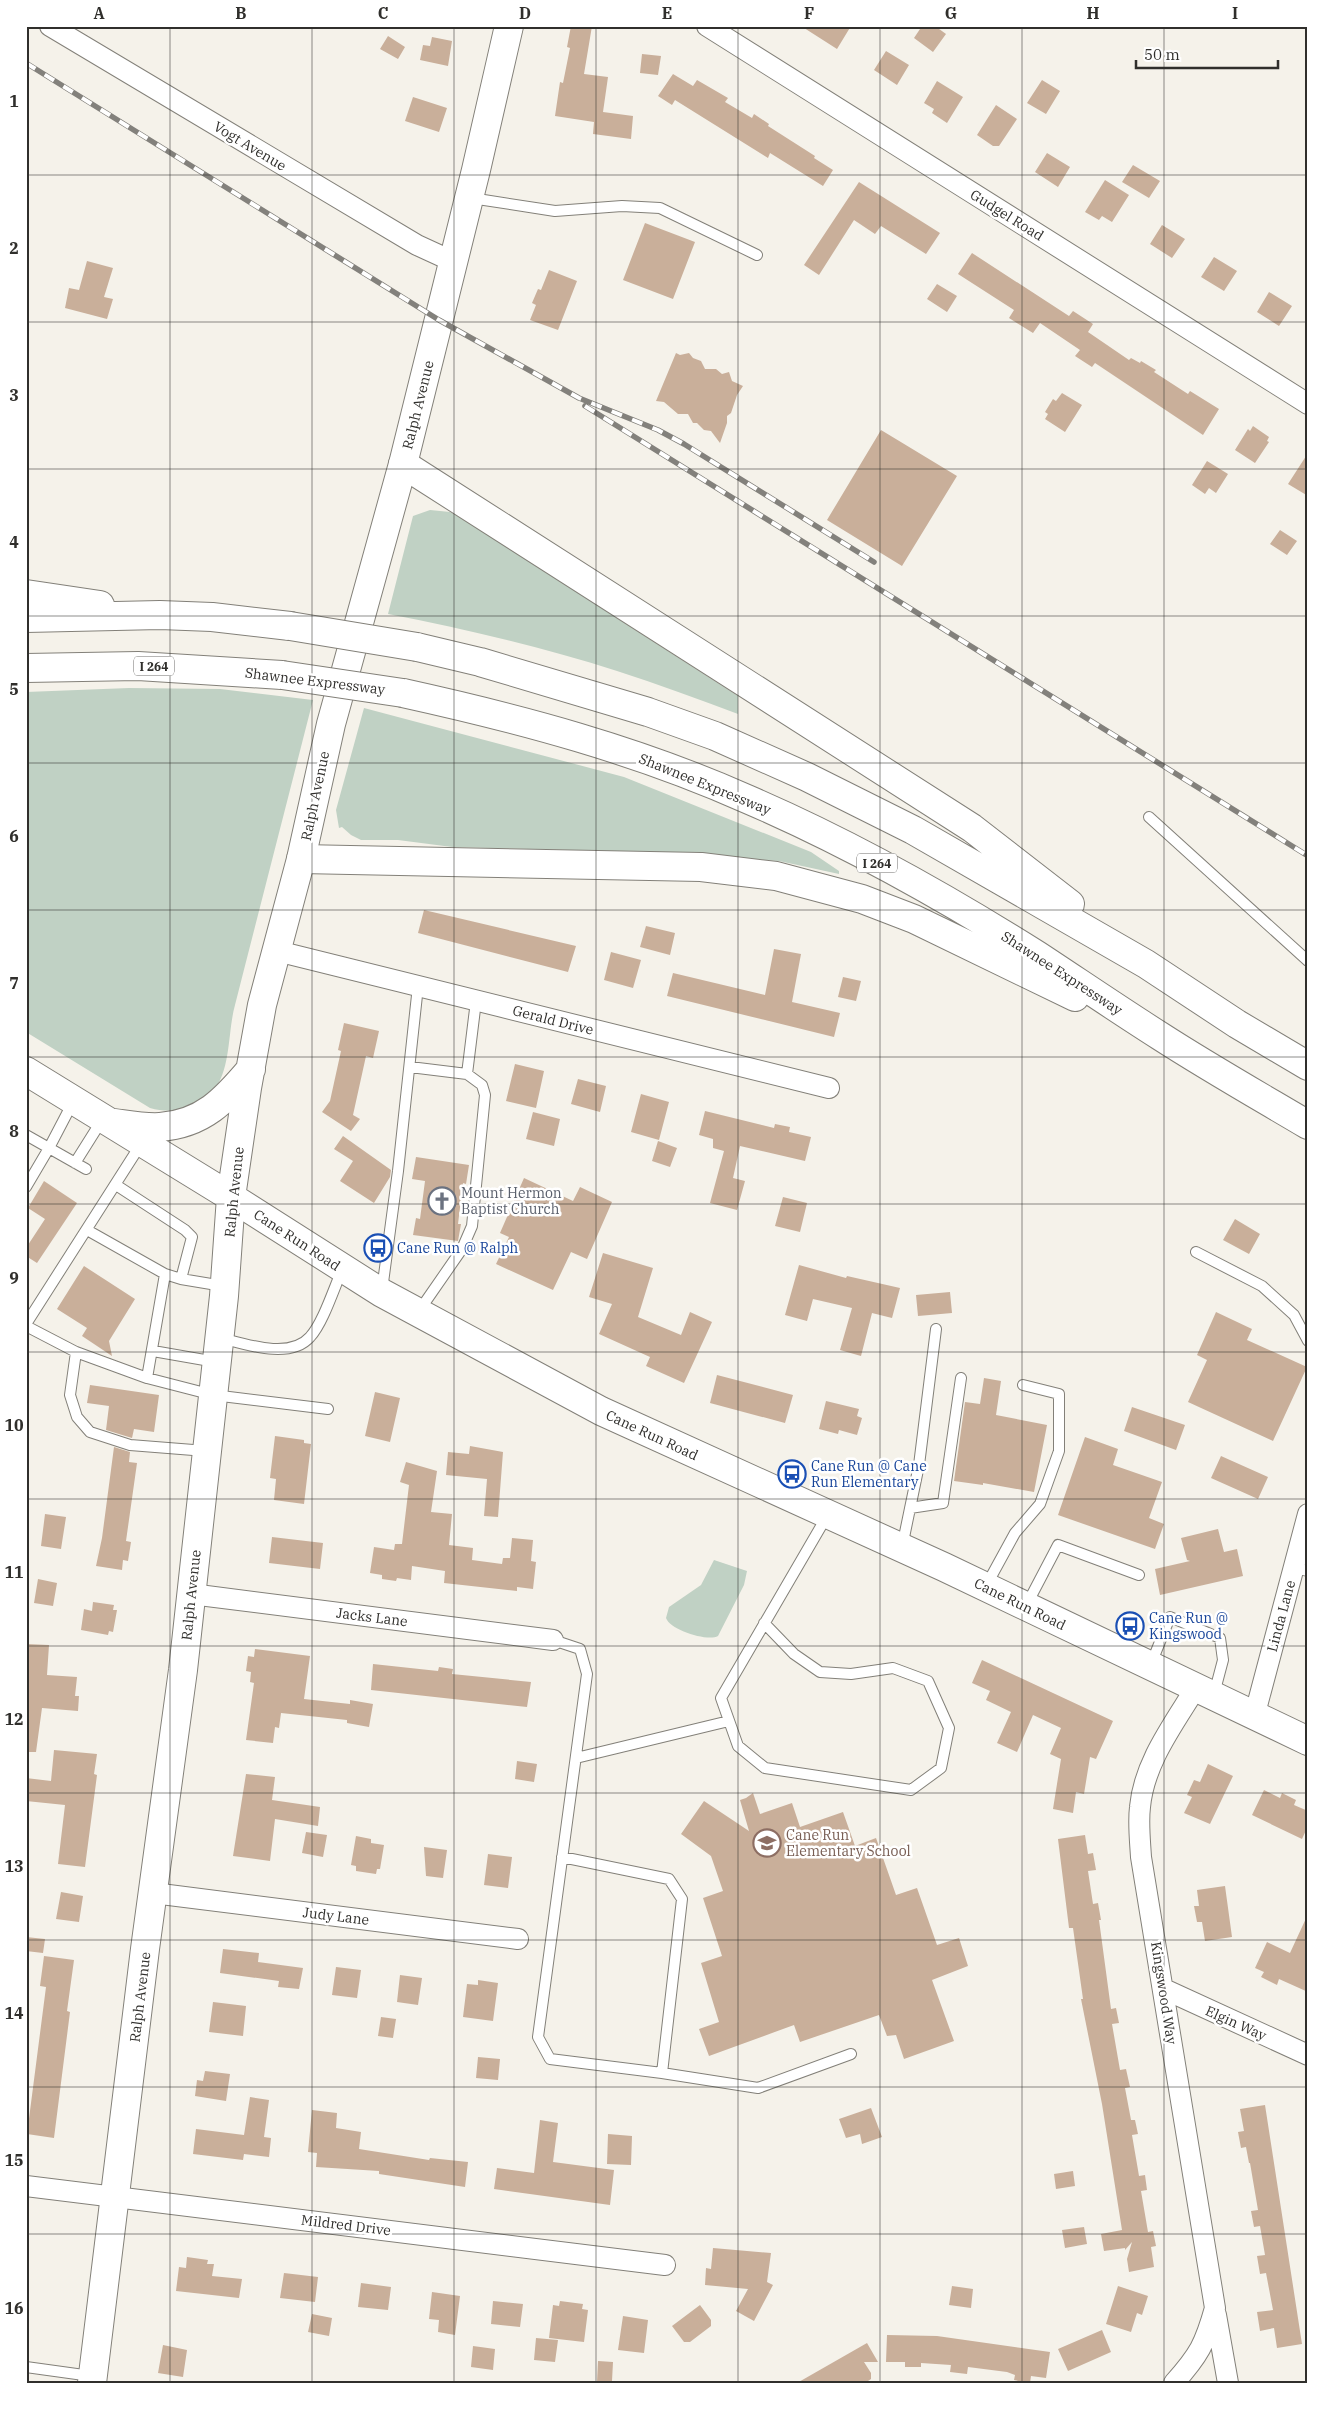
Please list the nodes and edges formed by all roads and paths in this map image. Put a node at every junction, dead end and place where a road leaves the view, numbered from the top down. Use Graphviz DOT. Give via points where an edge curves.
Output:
graph roads {
  1 [pos="50,26"];
  2 [pos="509,26"];
  3 [pos="707,26"];
  4 [pos="470,198"];
  5 [pos="757,255"];
  6 [pos="454,262"];
  7 [pos="1308,404"];
  8 [pos="403,464"];
  9 [pos="26,594"];
  10 [pos="160,615"];
  11 [pos="26,618"];
  12 [pos="26,668"];
  13 [pos="1149,817"];
  14 [pos="301,859"];
  15 [pos="277,951"];
  16 [pos="1308,961"];
  17 [pos="1146,964"];
  18 [pos="418,986"];
  19 [pos="476,1001"];
  20 [pos="1162,1038"];
  21 [pos="1308,1066"];
  22 [pos="410,1067"];
  23 [pos="252,1069"];
  24 [pos="467,1074"];
  25 [pos="28,1075"];
  26 [pos="829,1088"];
  27 [pos="74,1101"];
  28 [pos="106,1121"];
  29 [pos="1308,1125"];
  30 [pos="26,1135"];
  31 [pos="142,1143"];
  32 [pos="50,1148"];
  33 [pos="76,1163"];
  34 [pos="86,1169"];
  35 [pos="116,1185"];
  36 [pos="26,1187"];
  37 [pos="231,1197"];
  38 [pos="87,1230"];
  39 [pos="1196,1252"];
  40 [pos="342,1270"];
  41 [pos="165,1274"];
  42 [pos="181,1279"];
  43 [pos="225,1287"];
  44 [pos="382,1294"];
  45 [pos="418,1313"];
  46 [pos="26,1325"];
  47 [pos="936,1329"];
  48 [pos="1308,1341"];
  49 [pos="153,1350"];
  50 [pos="218,1350"];
  51 [pos="76,1352"];
  52 [pos="147,1378"];
  53 [pos="961,1378"];
  54 [pos="1023,1385"];
  55 [pos="214,1395"];
  56 [pos="328,1409"];
  57 [pos="207,1452"];
  58 [pos="910,1508"];
  59 [pos="1308,1514"];
  60 [pos="827,1515"];
  61 [pos="902,1548"];
  62 [pos="1301,1570"];
  63 [pos="1139,1575"];
  64 [pos="986,1588"];
  65 [pos="191,1594"];
  66 [pos="1026,1607"];
  67 [pos="764,1623"];
  68 [pos="553,1640"];
  69 [pos="1150,1667"];
  70 [pos="1204,1693"];
  71 [pos="1254,1717"];
  72 [pos="729,1721"];
  73 [pos="1308,1741"];
  74 [pos="576,1758"];
  75 [pos="562,1857"];
  76 [pos="153,1893"];
  77 [pos="518,1939"];
  78 [pos="1164,1989"];
  79 [pos="851,2054"];
  80 [pos="1308,2055"];
  81 [pos="662,2073"];
  82 [pos="26,2186"];
  83 [pos="114,2198"];
  84 [pos="666,2265"];
  85 [pos="1215,2308"];
  86 [pos="26,2367"];
  87 [pos="92,2379"];
  88 [pos="1174,2383"];
  89 [pos="1228,2383"];
  1 -- 6 [label="street, Vogt Avenue" via="417,245"];
  2 -- 4 [label="main road, Ralph Avenue"];
  3 -- 7 [label="street, Gudgel Road"];
  4 -- 5 [label="lane" via="555,211 622,206 660,208"];
  4 -- 6 [label="main road, Ralph Avenue"];
  6 -- 8 [label="main road, Ralph Avenue"];
  8 -- 14 [label="main road, Ralph Avenue" via="331,724"];
  8 -- 17 [label="main road" via="972,828"];
  9 -- 10 [label="main road"];
  10 -- 11 [label="main road"];
  10 -- 17 [label="main road, bridge" via="290,626 417,647 480,662 648,712 715,736 913,830"];
  12 -- 20 [label="main road, Shawnee Expressway / I 264, bridge" via="138,666 282,676 404,693 506,716 615,748 748,799 849,848 1036,955"];
  13 -- 16 [label="lane"];
  14 -- 15 [label="main road, Ralph Avenue"];
  14 -- 20 [label="main road" via="701,867 776,876 862,899 914,919"];
  15 -- 18 [label="street, Gerald Drive"];
  15 -- 23 [label="main road, Ralph Avenue" via="262,1006"];
  17 -- 21 [label="main road"];
  18 -- 19 [label="street, Gerald Drive"];
  18 -- 22 [label="lane"];
  19 -- 24 [label="lane"];
  19 -- 26 [label="street, Gerald Drive"];
  20 -- 29 [label="main road, Shawnee Expressway / I 264"];
  22 -- 24 [label="lane"];
  22 -- 44 [label="lane"];
  23 -- 28 [label="main road" via="232,1092 197,1119 160,1127"];
  23 -- 37 [label="main road, Ralph Avenue"];
  24 -- 45 [label="lane" via="482,1085 485,1095 472,1226 462,1249"];
  25 -- 27 [label="main road, Cane Run Road"];
  27 -- 28 [label="main road, Cane Run Road"];
  27 -- 32 [label="lane"];
  28 -- 31 [label="main road, Cane Run Road"];
  28 -- 33 [label="lane"];
  30 -- 32 [label="lane"];
  31 -- 35 [label="lane"];
  31 -- 37 [label="main road, Cane Run Road"];
  32 -- 33 [label="lane"];
  32 -- 36 [label="lane"];
  33 -- 34 [label="lane"];
  35 -- 38 [label="lane"];
  35 -- 42 [label="lane" via="192,1237"];
  37 -- 40 [label="main road, Cane Run Road"];
  37 -- 43 [label="main road, Ralph Avenue"];
  38 -- 41 [label="lane"];
  38 -- 46 [label="lane"];
  39 -- 48 [label="lane" via="1262,1286 1294,1315"];
  40 -- 44 [label="main road, Cane Run Road"];
  40 -- 50 [label="lane" via="310,1338 292,1348"];
  41 -- 42 [label="lane"];
  41 -- 49 [label="lane"];
  42 -- 43 [label="lane"];
  43 -- 50 [label="main road, Ralph Avenue"];
  44 -- 45 [label="main road, Cane Run Road"];
  45 -- 60 [label="main road, Cane Run Road" via="600,1411"];
  46 -- 51 [label="lane"];
  47 -- 58 [label="lane" via="919,1465"];
  49 -- 50 [label="lane"];
  49 -- 52 [label="lane"];
  50 -- 55 [label="main road, Ralph Avenue"];
  51 -- 52 [label="lane"];
  51 -- 57 [label="lane" via="70,1395 77,1417 90,1432 130,1445"];
  52 -- 55 [label="lane"];
  53 -- 58 [label="lane" via="943,1503"];
  54 -- 64 [label="lane" via="1059,1394 1059,1450 1040,1504 1015,1533"];
  55 -- 56 [label="lane"];
  55 -- 57 [label="main road, Ralph Avenue"];
  57 -- 65 [label="main road, Ralph Avenue"];
  58 -- 61 [label="lane"];
  59 -- 62 [label="street, Linda Lane"];
  60 -- 61 [label="main road, Cane Run Road"];
  60 -- 67 [label="lane"];
  61 -- 64 [label="main road, Cane Run Road"];
  62 -- 71 [label="street, Linda Lane"];
  63 -- 66 [label="lane" via="1058,1545"];
  64 -- 66 [label="main road, Cane Run Road"];
  65 -- 68 [label="street, Jacks Lane"];
  65 -- 76 [label="main road, Ralph Avenue"];
  66 -- 69 [label="main road, Cane Run Road"];
  67 -- 72 [label="lane" via="721,1698"];
  67 -- 72 [label="lane" via="794,1654 820,1672 851,1674 893,1668 928,1681 949,1728 941,1768 910,1790 765,1768 738,1746"];
  68 -- 74 [label="lane" via="580,1649 587,1674"];
  69 -- 70 [label="main road, Cane Run Road"];
  69 -- 70 [label="lane" via="1170,1617 1220,1638 1223,1660"];
  70 -- 71 [label="main road, Cane Run Road"];
  70 -- 78 [label="street, Kingswood Way" via="1160,1747 1149,1771 1140,1806 1142,1857"];
  71 -- 73 [label="main road, Cane Run Road"];
  72 -- 74 [label="lane"];
  74 -- 75 [label="lane"];
  75 -- 81 [label="lane" via="669,1879 682,1900"];
  75 -- 81 [label="lane" via="538,2037 550,2059"];
  76 -- 77 [label="street, Judy Lane"];
  76 -- 83 [label="main road, Ralph Avenue"];
  78 -- 80 [label="street, Elgin Way"];
  78 -- 85 [label="street, Kingswood Way"];
  79 -- 81 [label="lane" via="758,2088"];
  82 -- 83 [label="street, Mildred Drive"];
  83 -- 84 [label="street, Mildred Drive"];
  83 -- 87 [label="main road, Ralph Avenue"];
  85 -- 88 [label="street, Kingswood Way" via="1206,2339 1194,2360"];
  85 -- 89 [label="street, Kingswood Way"];
  86 -- 87 [label="lane"];
}
